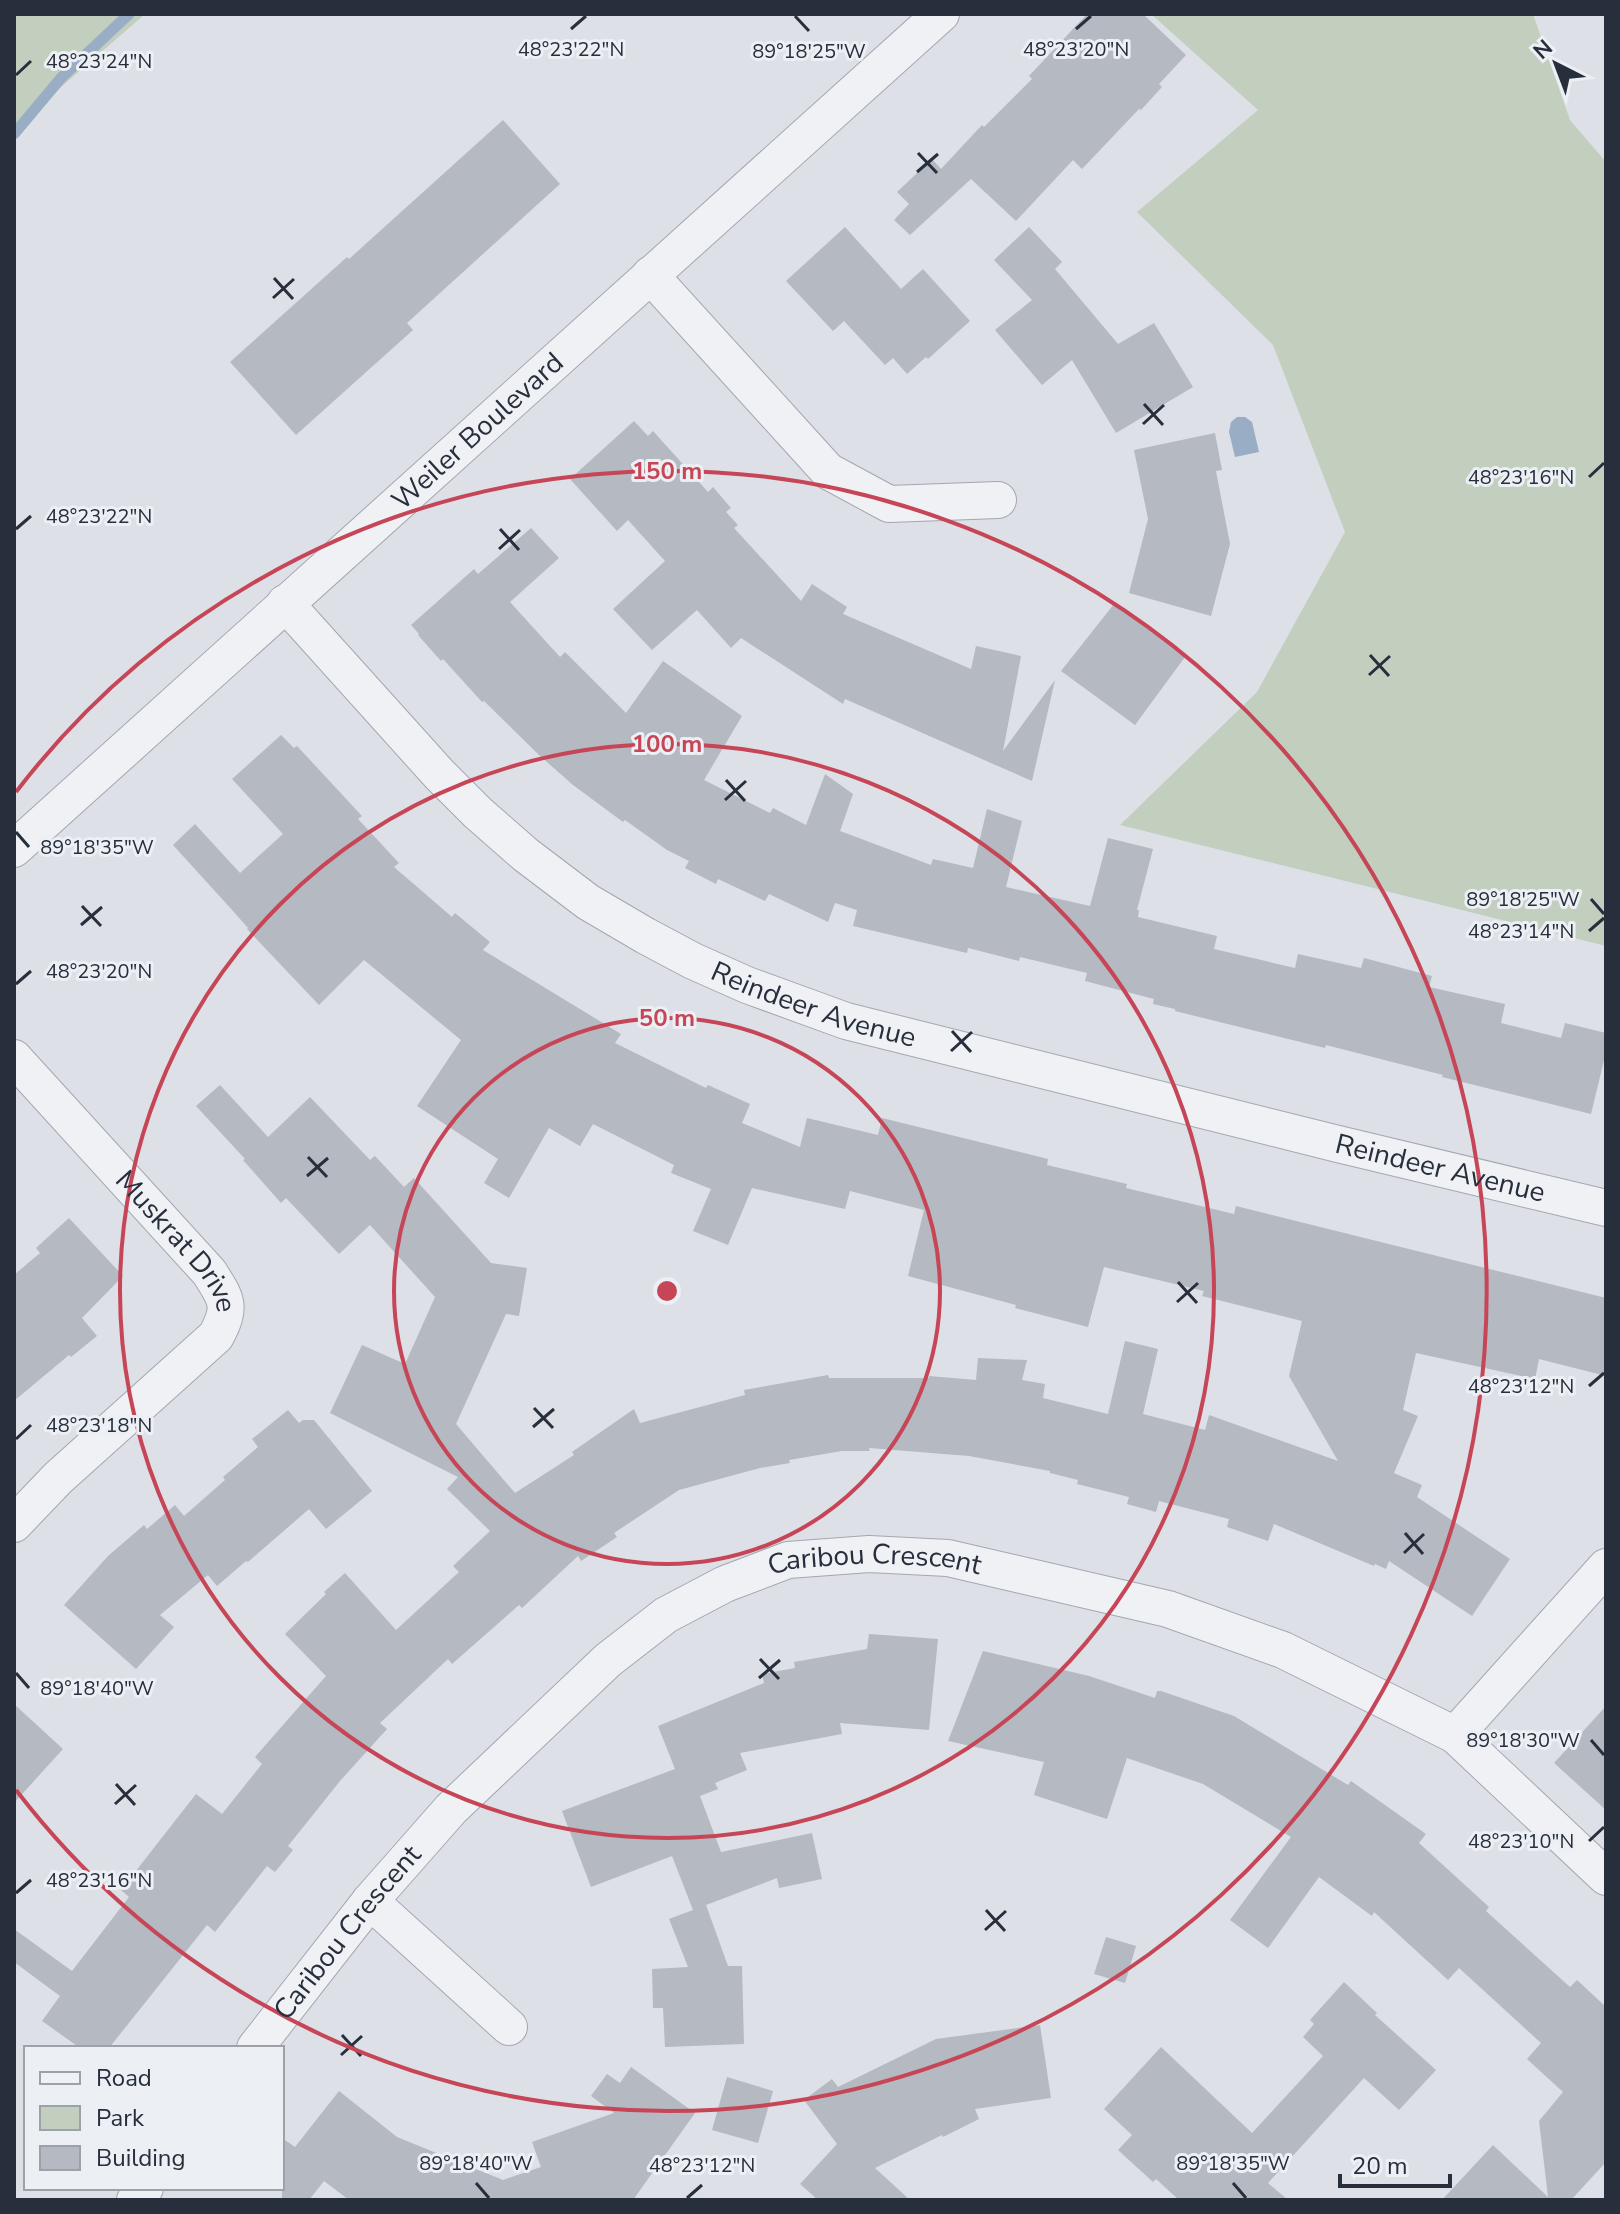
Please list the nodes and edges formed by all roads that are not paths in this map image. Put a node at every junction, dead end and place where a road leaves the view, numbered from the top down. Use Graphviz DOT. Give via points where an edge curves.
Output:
graph roads {
  1 [pos="941,14"];
  2 [pos="650,275"];
  3 [pos="998,500"];
  4 [pos="285,603"];
  5 [pos="14,849"];
  6 [pos="14,1058"];
  7 [pos="1606,1208"];
  8 [pos="14,1524"];
  9 [pos="1606,1567"];
  10 [pos="1455,1735"];
  11 [pos="1606,1877"];
  12 [pos="370,1901"];
  13 [pos="509,2027"];
  14 [pos="257,2046"];
  1 -- 2 [label="street, Weiler Boulevard"];
  2 -- 3 [label="street" via="828,471 889,504"];
  2 -- 4 [label="street, Weiler Boulevard"];
  4 -- 5 [label="street, Weiler Boulevard"];
  4 -- 7 [label="street, Reindeer Avenue" via="439,774 514,844 588,902 693,961 846,1021"];
  6 -- 8 [label="street, Muskrat Drive" via="209,1272 226,1308 216,1336"];
  9 -- 10 [label="street"];
  10 -- 11 [label="street, Caribou Crescent"];
  10 -- 12 [label="street, Caribou Crescent" via="1283,1650 1168,1609 948,1558 869,1554 788,1560 725,1584 666,1615 608,1660 451,1809"];
  12 -- 13 [label="street"];
  12 -- 14 [label="street, Caribou Crescent"];
}
